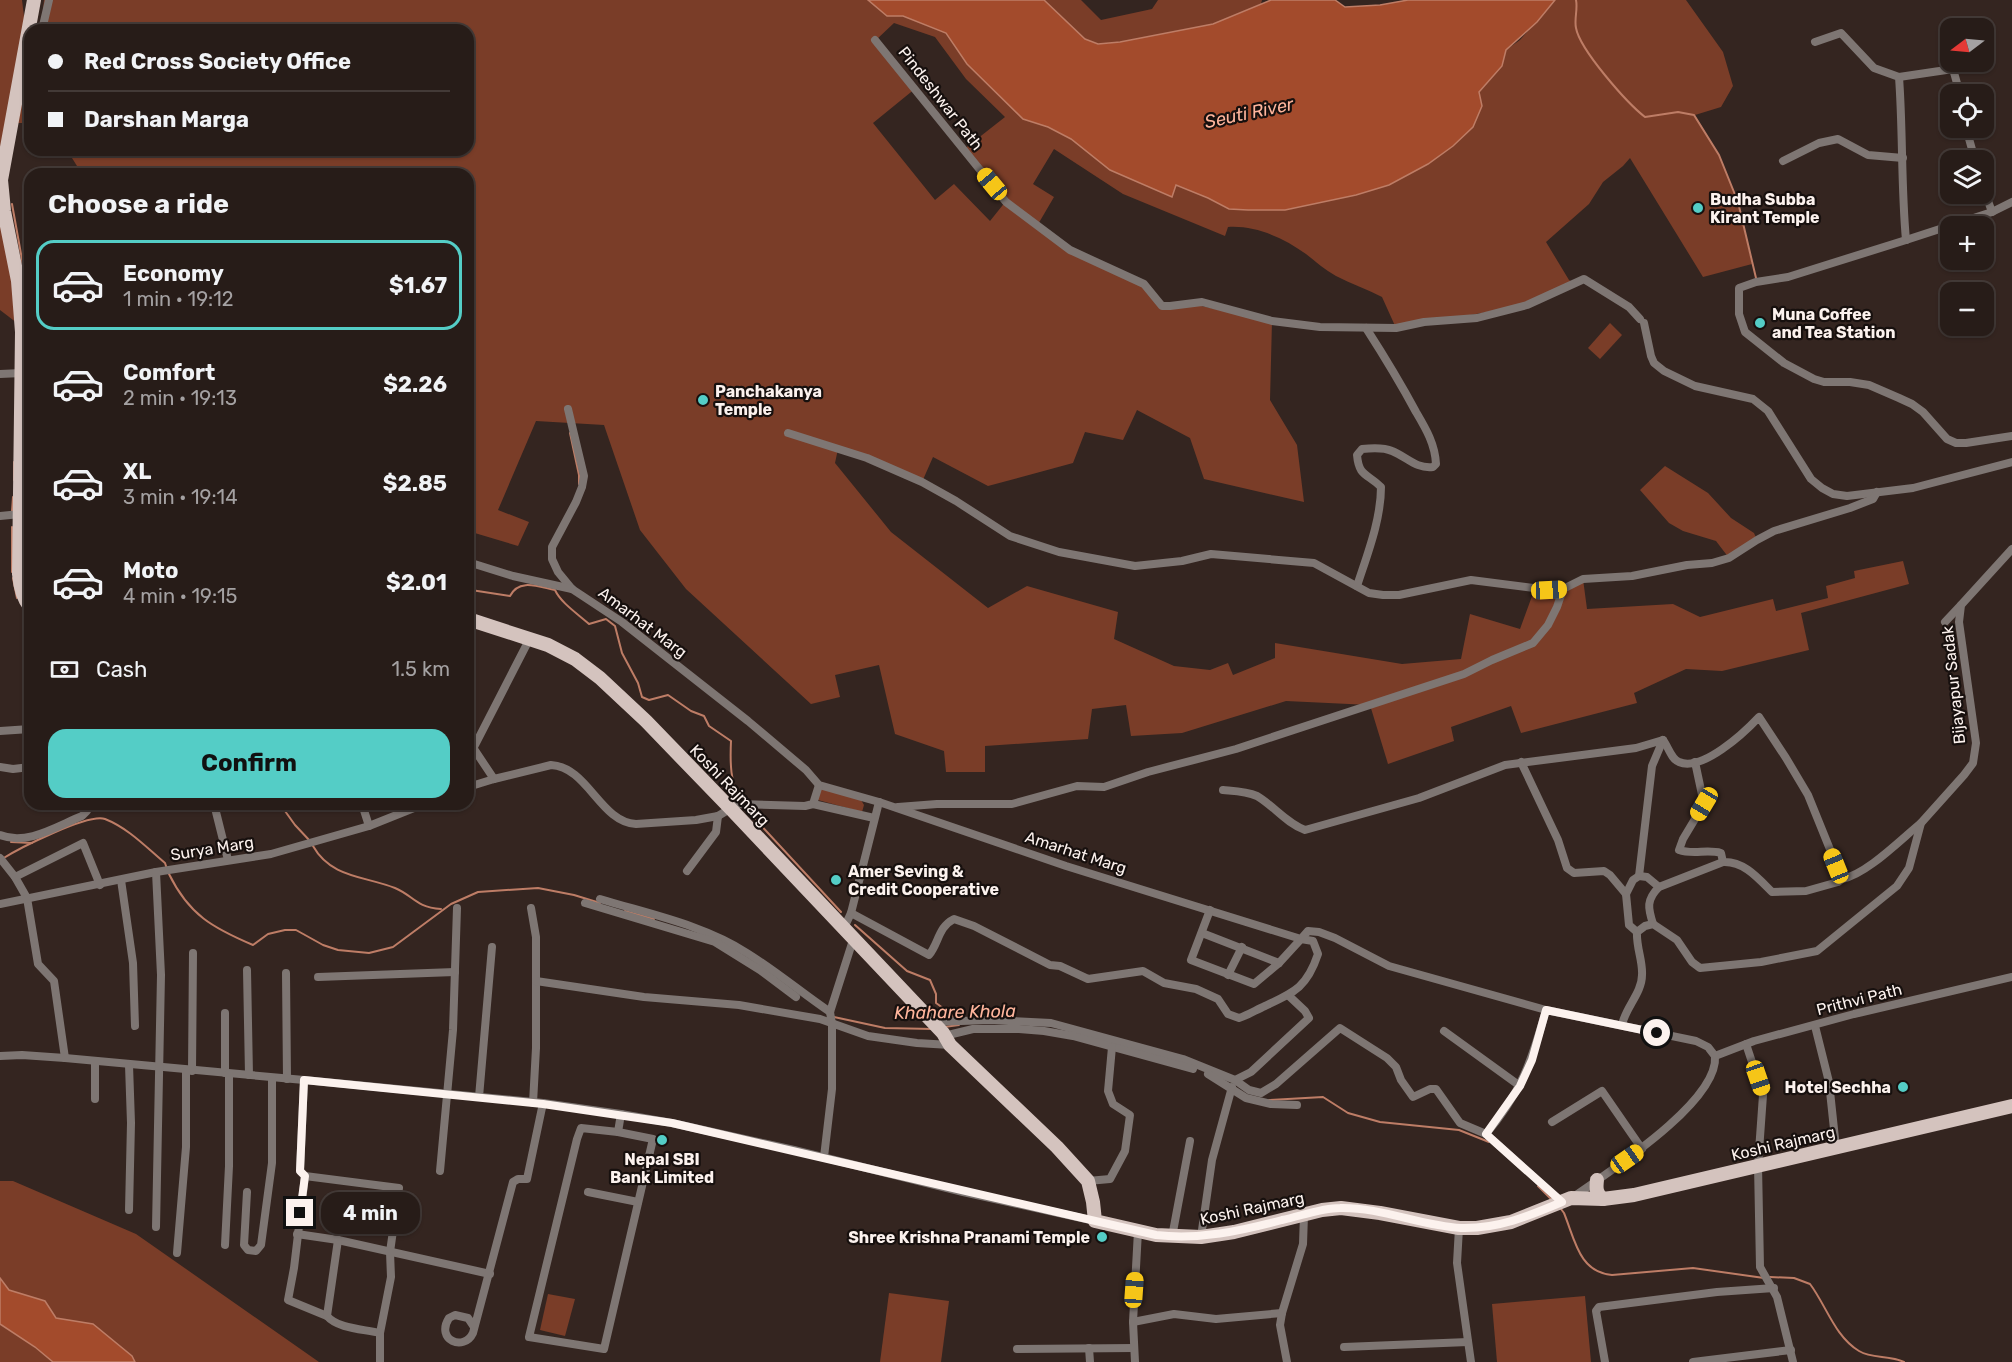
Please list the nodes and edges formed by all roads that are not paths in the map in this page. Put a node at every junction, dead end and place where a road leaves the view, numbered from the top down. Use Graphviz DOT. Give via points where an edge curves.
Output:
graph roads {
  1 [pos="34,0"];
  2 [pos="49,0"];
  3 [pos="30,24"];
  4 [pos="43,24"];
  5 [pos="875,40"];
  6 [pos="1815,42"];
  7 [pos="24,62"];
  8 [pos="1899,76"];
  9 [pos="1957,84"];
  10 [pos="1903,158"];
  11 [pos="1783,160"];
  12 [pos="2012,202"];
  13 [pos="1989,204"];
  14 [pos="1992,212"];
  15 [pos="1906,240"];
  16 [pos="1366,328"];
  17 [pos="24,364"];
  18 [pos="0,374"];
  19 [pos="568,409"];
  20 [pos="788,433"];
  21 [pos="2012,436"];
  22 [pos="2012,462"];
  23 [pos="1877,492"];
  24 [pos="24,514"];
  25 [pos="0,516"];
  26 [pos="24,525"];
  27 [pos="2012,549"];
  28 [pos="474,564"];
  29 [pos="1357,586"];
  30 [pos="572,589"];
  31 [pos="1563,589"];
  32 [pos="24,597"];
  33 [pos="1961,605"];
  34 [pos="474,621"];
  35 [pos="1945,622"];
  36 [pos="530,638"];
  37 [pos="24,729"];
  38 [pos="0,731"];
  39 [pos="1663,740"];
  40 [pos="474,747"];
  41 [pos="1521,762"];
  42 [pos="1695,762"];
  43 [pos="0,767"];
  44 [pos="24,768"];
  45 [pos="494,779"];
  46 [pos="474,785"];
  47 [pos="819,785"];
  48 [pos="1223,790"];
  49 [pos="879,802"];
  50 [pos="813,804"];
  51 [pos="738,805"];
  52 [pos="891,808"];
  53 [pos="87,810"];
  54 [pos="216,810"];
  55 [pos="364,810"];
  56 [pos="409,810"];
  57 [pos="718,816"];
  58 [pos="874,819"];
  59 [pos="1921,823"];
  60 [pos="369,826"];
  61 [pos="0,835"];
  62 [pos="228,860"];
  63 [pos="2,861"];
  64 [pos="1724,862"];
  65 [pos="159,871"];
  66 [pos="687,871"];
  67 [pos="1639,876"];
  68 [pos="15,877"];
  69 [pos="1842,879"];
  70 [pos="121,880"];
  71 [pos="100,885"];
  72 [pos="1659,887"];
  73 [pos="1626,894"];
  74 [pos="27,898"];
  75 [pos="600,899"];
  76 [pos="585,903"];
  77 [pos="0,904"];
  78 [pos="458,908"];
  79 [pos="531,908"];
  80 [pos="1210,910"];
  81 [pos="850,913"];
  82 [pos="1653,924"];
  83 [pos="1637,932"];
  84 [pos="849,933"];
  85 [pos="1202,933"];
  86 [pos="1301,939"];
  87 [pos="492,947"];
  88 [pos="1242,947"];
  89 [pos="731,948"];
  90 [pos="193,953"];
  91 [pos="1279,963"];
  92 [pos="247,970"];
  93 [pos="455,972"];
  94 [pos="286,973"];
  95 [pos="1228,975"];
  96 [pos="318,977"];
  97 [pos="2012,977"];
  98 [pos="536,981"];
  99 [pos="1287,995"];
  100 [pos="796,997"];
  101 [pos="1546,1010"];
  102 [pos="225,1013"];
  103 [pos="831,1018"];
  104 [pos="1622,1025"];
  105 [pos="135,1026"];
  106 [pos="1815,1026"];
  107 [pos="1444,1031"];
  108 [pos="941,1032"];
  109 [pos="1746,1044"];
  110 [pos="1112,1047"];
  111 [pos="0,1056"];
  112 [pos="1715,1056"];
  113 [pos="65,1058"];
  114 [pos="95,1061"];
  115 [pos="129,1065"];
  116 [pos="159,1068"];
  117 [pos="189,1070"];
  118 [pos="227,1073"];
  119 [pos="249,1075"];
  120 [pos="272,1078"];
  121 [pos="287,1079"];
  122 [pos="304,1080"];
  123 [pos="1233,1086"];
  124 [pos="1520,1086"];
  125 [pos="447,1094"];
  126 [pos="479,1097"];
  127 [pos="95,1099"];
  128 [pos="533,1103"];
  129 [pos="543,1104"];
  130 [pos="1298,1106"];
  131 [pos="2012,1106"];
  132 [pos="621,1114"];
  133 [pos="1552,1122"];
  134 [pos="618,1132"];
  135 [pos="1486,1134"];
  136 [pos="1190,1142"];
  137 [pos="1836,1148"];
  138 [pos="1642,1149"];
  139 [pos="824,1157"];
  140 [pos="1758,1165"];
  141 [pos="440,1171"];
  142 [pos="305,1176"];
  143 [pos="1597,1180"];
  144 [pos="1088,1181"];
  145 [pos="247,1192"];
  146 [pos="588,1192"];
  147 [pos="1603,1200"];
  148 [pos="638,1202"];
  149 [pos="1561,1202"];
  150 [pos="129,1210"];
  151 [pos="1305,1215"];
  152 [pos="1095,1221"];
  153 [pos="156,1227"];
  154 [pos="1459,1228"];
  155 [pos="1138,1231"];
  156 [pos="297,1234"];
  157 [pos="1172,1237"];
  158 [pos="1201,1237"];
  159 [pos="338,1240"];
  160 [pos="225,1245"];
  161 [pos="390,1252"];
  162 [pos="177,1253"];
  163 [pos="490,1274"];
  164 [pos="1772,1286"];
  165 [pos="1282,1313"];
  166 [pos="327,1316"];
  167 [pos="1132,1322"];
  168 [pos="474,1327"];
  169 [pos="380,1332"];
  170 [pos="1468,1342"];
  171 [pos="1344,1347"];
  172 [pos="1089,1348"];
  173 [pos="1134,1348"];
  174 [pos="1017,1349"];
  175 [pos="1791,1350"];
  176 [pos="380,1362"];
  177 [pos="1090,1362"];
  178 [pos="1135,1362"];
  179 [pos="1287,1362"];
  180 [pos="1471,1362"];
  181 [pos="1605,1362"];
  182 [pos="1693,1362"];
  183 [pos="1793,1362"];
  1 -- 3 [label="main road"];
  2 -- 4 [label="street"];
  5 -- 16 [label="street, Pindeshwar Path" via="1006,202 1070,250 1144,284 1162,306 1202,302 1272,321"];
  6 -- 8 [label="street" via="1841,33 1874,68"];
  7 -- 17 [label="main road" via="1,180 3,211 18,281"];
  8 -- 9 [label="street" via="1953,69"];
  8 -- 10 [label="street"];
  10 -- 11 [label="street" via="1868,155 1838,139 1819,143"];
  10 -- 15 [label="street"];
  12 -- 14 [label="street"];
  13 -- 14 [label="street"];
  14 -- 15 [label="street"];
  15 -- 21 [label="street" via="1739,288 1741,325 1784,363 1814,379 1869,386 1912,404 1956,443"];
  16 -- 23 [label="street, Pindeshwar Path" via="1476,318 1527,305 1584,279 1629,307 1642,321 1654,363 1664,371 1695,386 1753,399 1768,411 1811,479 1822,488 1833,494"];
  16 -- 29 [label="street" via="1426,429 1436,464 1426,468 1415,465 1390,450 1362,449 1357,455 1363,474 1381,487 1374,531"];
  17 -- 18 [label="street"];
  19 -- 30 [label="street" via="584,476 576,502 552,547 552,559"];
  20 -- 29 [label="street" via="867,458 911,477 1010,536 1059,552 1135,566 1211,554 1290,560 1314,563"];
  22 -- 23 [label="street" via="1913,488"];
  23 -- 31 [label="street" via="1873,500 1774,531 1729,558 1632,576 1583,579"];
  24 -- 25 [label="street"];
  26 -- 32 [label="main road" via="19,580"];
  27 -- 33 [label="street, Bijayapur Sadak"];
  28 -- 30 [label="street"];
  29 -- 31 [label="street" via="1383,595 1471,580"];
  30 -- 47 [label="street, Amarhat Marg" via="622,622 748,721"];
  31 -- 52 [label="street" via="1548,626 1533,643 1464,674 1390,699 1104,787 1077,786 1012,804"];
  33 -- 35 [label="street"];
  33 -- 59 [label="street, Bijayapur Sadak" via="1959,622 1976,743 1973,763"];
  34 -- 36 [label="main road, Koshi Rajmarg"];
  36 -- 40 [label="street"];
  36 -- 51 [label="main road, Koshi Rajmarg" via="564,652 593,672"];
  37 -- 38 [label="street"];
  39 -- 41 [label="street" via="1636,748"];
  39 -- 42 [label="street" via="1673,759 1680,763"];
  39 -- 67 [label="street" via="1652,766"];
  40 -- 45 [label="street"];
  41 -- 48 [label="street" via="1419,798 1305,830 1257,796"];
  41 -- 73 [label="street" via="1567,868 1574,873 1604,871"];
  42 -- 64 [label="street" via="1704,804 1679,850 1712,850 1721,853"];
  42 -- 69 [label="street" via="1742,736 1759,717 1808,795"];
  43 -- 44 [label="street"];
  45 -- 46 [label="street"];
  45 -- 57 [label="street" via="558,766 629,823"];
  47 -- 49 [label="street, Amarhat Marg"];
  47 -- 50 [label="street"];
  49 -- 52 [label="street, Amarhat Marg"];
  49 -- 58 [label="street"];
  50 -- 51 [label="street"];
  50 -- 58 [label="street"];
  51 -- 57 [label="street"];
  51 -- 84 [label="main road, Koshi Rajmarg"];
  52 -- 80 [label="street, Amarhat Marg"];
  53 -- 61 [label="street" via="82,816 36,835 18,839"];
  54 -- 62 [label="street"];
  55 -- 60 [label="street"];
  56 -- 60 [label="street, Surya Marg"];
  57 -- 66 [label="street" via="716,832"];
  58 -- 81 [label="street"];
  59 -- 69 [label="street" via="1872,863"];
  59 -- 82 [label="street, Bijayapur Sadak" via="1909,868 1897,886 1817,951 1700,968 1677,940"];
  60 -- 62 [label="street, Surya Marg" via="270,854"];
  62 -- 65 [label="street, Surya Marg"];
  63 -- 68 [label="street"];
  64 -- 69 [label="street" via="1735,862 1772,892 1806,891"];
  64 -- 72 [label="street"];
  65 -- 70 [label="street, Surya Marg"];
  65 -- 116 [label="street"];
  67 -- 72 [label="street"];
  67 -- 73 [label="street"];
  68 -- 71 [label="street" via="83,843"];
  68 -- 74 [label="street"];
  70 -- 71 [label="street, Surya Marg"];
  70 -- 105 [label="street" via="133,963"];
  71 -- 74 [label="street, Surya Marg"];
  72 -- 82 [label="street" via="1651,895 1648,909"];
  73 -- 83 [label="street" via="1629,925"];
  74 -- 77 [label="street, Surya Marg"];
  74 -- 113 [label="street" via="38,964 54,981"];
  75 -- 89 [label="street" via="690,927"];
  76 -- 89 [label="street"];
  78 -- 93 [label="street"];
  79 -- 98 [label="street" via="536,937"];
  80 -- 85 [label="street"];
  80 -- 86 [label="street, Amarhat Marg"];
  81 -- 84 [label="street"];
  81 -- 99 [label="street" via="929,955 942,928 954,919 1088,979 1143,971 1164,984 1196,989 1218,999 1228,1014 1239,1018"];
  82 -- 83 [label="street"];
  83 -- 104 [label="street" via="1642,976"];
  84 -- 103 [label="street"];
  84 -- 108 [label="main road, Koshi Rajmarg"];
  85 -- 88 [label="street"];
  85 -- 95 [label="street" via="1191,960"];
  86 -- 91 [label="street"];
  86 -- 99 [label="street" via="1313,941 1318,954 1303,985"];
  86 -- 101 [label="street, Amarhat Marg" via="1308,931 1319,932 1389,966"];
  87 -- 126 [label="street"];
  88 -- 91 [label="street"];
  88 -- 95 [label="street"];
  89 -- 100 [label="street"];
  89 -- 103 [label="street" via="746,952"];
  90 -- 117 [label="street"];
  91 -- 95 [label="street" via="1254,984"];
  92 -- 119 [label="street"];
  93 -- 96 [label="street"];
  93 -- 125 [label="street"];
  94 -- 121 [label="street"];
  97 -- 106 [label="street, Prithvi Path"];
  98 -- 103 [label="street"];
  98 -- 128 [label="street"];
  99 -- 123 [label="street" via="1309,1018"];
  101 -- 104 [label="street, Amarhat Marg"];
  101 -- 124 [label="street"];
  102 -- 118 [label="street"];
  103 -- 108 [label="street" via="868,1036 917,1043"];
  103 -- 139 [label="street" via="832,1089"];
  104 -- 112 [label="street" via="1696,1041"];
  106 -- 109 [label="street, Prithvi Path"];
  106 -- 137 [label="street" via="1829,1082"];
  107 -- 124 [label="street"];
  108 -- 110 [label="street" via="1019,1029 1073,1036"];
  108 -- 123 [label="street" via="990,1020 1051,1023 1183,1059"];
  108 -- 144 [label="main road, Koshi Rajmarg"];
  109 -- 112 [label="street, Prithvi Path"];
  109 -- 140 [label="street" via="1763,1095"];
  110 -- 123 [label="street" via="1193,1069"];
  110 -- 144 [label="street" via="1107,1091 1113,1104 1130,1115 1125,1151 1110,1179"];
  111 -- 113 [label="street"];
  112 -- 138 [label="street" via="1716,1065 1702,1089"];
  113 -- 114 [label="street"];
  114 -- 115 [label="street"];
  114 -- 127 [label="street"];
  115 -- 116 [label="street"];
  115 -- 150 [label="street"];
  116 -- 117 [label="street"];
  116 -- 153 [label="street"];
  117 -- 118 [label="street"];
  117 -- 162 [label="street"];
  118 -- 119 [label="street"];
  118 -- 160 [label="street" via="229,1166"];
  119 -- 120 [label="street"];
  120 -- 121 [label="street"];
  120 -- 145 [label="street" via="272,1162 261,1245 256,1251 244,1245"];
  121 -- 122 [label="street"];
  122 -- 125 [label="street"];
  122 -- 142 [label="street" via="300,1171"];
  123 -- 130 [label="street" via="1246,1098"];
  123 -- 135 [label="street" via="1260,1093 1276,1084 1340,1028 1387,1058 1413,1096 1436,1089 1460,1123"];
  123 -- 158 [label="street" via="1212,1160"];
  124 -- 135 [label="street"];
  125 -- 126 [label="street"];
  125 -- 141 [label="street"];
  126 -- 128 [label="street"];
  128 -- 129 [label="street"];
  129 -- 132 [label="street"];
  129 -- 163 [label="street" via="527,1179 513,1182"];
  131 -- 137 [label="main road, Koshi Rajmarg"];
  132 -- 134 [label="street"];
  132 -- 139 [label="street"];
  133 -- 138 [label="street" via="1602,1091"];
  134 -- 148 [label="street" via="652,1139"];
  134 -- 148 [label="street" via="581,1128 529,1337 604,1349"];
  135 -- 149 [label="street"];
  136 -- 157 [label="street"];
  137 -- 140 [label="main road, Koshi Rajmarg"];
  138 -- 143 [label="street"];
  139 -- 152 [label="street"];
  140 -- 147 [label="main road, Koshi Rajmarg"];
  140 -- 164 [label="street" via="1759,1257 1763,1274"];
  142 -- 156 [label="street"];
  142 -- 161 [label="street" via="399,1188"];
  143 -- 147 [label="main road" via="1596,1190"];
  143 -- 149 [label="street"];
  144 -- 152 [label="main road"];
  146 -- 148 [label="street"];
  147 -- 149 [label="main road, Koshi Rajmarg"];
  149 -- 154 [label="main road, Koshi Rajmarg" via="1511,1222"];
  151 -- 154 [label="main road, Koshi Rajmarg" via="1341,1208"];
  151 -- 158 [label="main road, Koshi Rajmarg"];
  151 -- 165 [label="street" via="1303,1244"];
  152 -- 155 [label="main road, Koshi Rajmarg"];
  154 -- 170 [label="street" via="1457,1263"];
  155 -- 157 [label="main road, Koshi Rajmarg"];
  155 -- 167 [label="street"];
  156 -- 159 [label="street"];
  156 -- 166 [label="street" via="288,1300"];
  157 -- 158 [label="main road, Koshi Rajmarg"];
  159 -- 161 [label="street"];
  159 -- 166 [label="street"];
  161 -- 163 [label="street"];
  161 -- 169 [label="street" via="390,1277"];
  163 -- 168 [label="street"];
  164 -- 175 [label="street"];
  164 -- 181 [label="street" via="1599,1307 1596,1311"];
  165 -- 167 [label="street" via="1216,1319 1174,1314"];
  165 -- 179 [label="street" via="1280,1325"];
  166 -- 169 [label="street" via="331,1321"];
  167 -- 173 [label="street"];
  169 -- 176 [label="street"];
  170 -- 171 [label="street"];
  170 -- 180 [label="street"];
  172 -- 173 [label="street"];
  172 -- 174 [label="street"];
  172 -- 177 [label="street"];
  173 -- 178 [label="street"];
  175 -- 182 [label="street"];
  175 -- 183 [label="street"];
}
